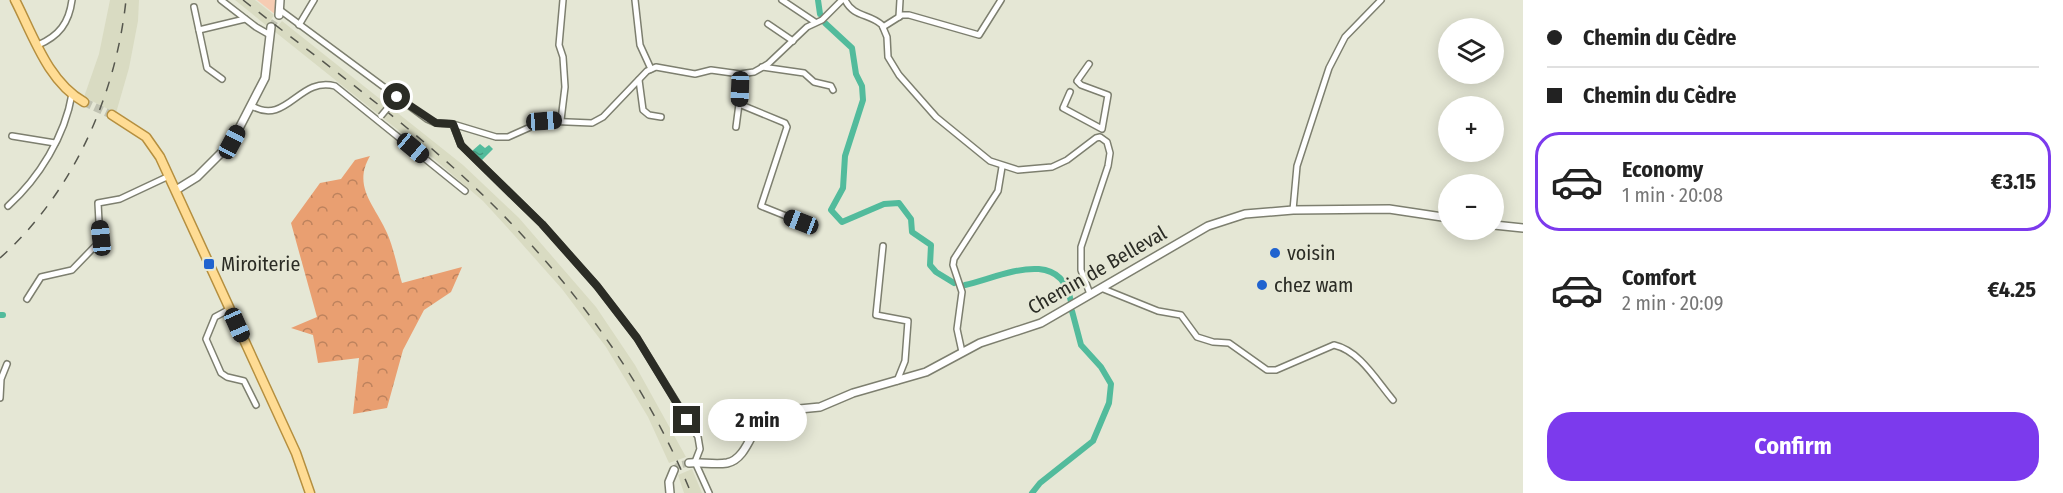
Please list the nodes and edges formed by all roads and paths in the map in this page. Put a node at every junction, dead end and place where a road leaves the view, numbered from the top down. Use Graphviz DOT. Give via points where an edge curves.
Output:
graph roads {
  1 [pos="15,0"];
  2 [pos="72,0"];
  3 [pos="221,0"];
  4 [pos="280,0"];
  5 [pos="314,0"];
  6 [pos="563,0"];
  7 [pos="635,0"];
  8 [pos="782,0"];
  9 [pos="844,0"];
  10 [pos="900,0"];
  11 [pos="1001,0"];
  12 [pos="1381,0"];
  13 [pos="194,7"];
  14 [pos="280,13"];
  15 [pos="899,17"];
  16 [pos="245,19"];
  17 [pos="815,22"];
  18 [pos="768,24"];
  19 [pos="299,25"];
  20 [pos="883,27"];
  21 [pos="199,30"];
  22 [pos="270,31"];
  23 [pos="793,41"];
  24 [pos="38,45"];
  25 [pos="1089,64"];
  26 [pos="762,68"];
  27 [pos="651,69"];
  28 [pos="740,74"];
  29 [pos="222,79"];
  30 [pos="639,80"];
  31 [pos="833,90"];
  32 [pos="1070,92"];
  33 [pos="72,94"];
  34 [pos="397,97"];
  35 [pos="84,102"];
  36 [pos="739,104"];
  37 [pos="252,106"];
  38 [pos="112,115"];
  39 [pos="661,117"];
  40 [pos="380,118"];
  41 [pos="561,120"];
  42 [pos="453,124"];
  43 [pos="736,127"];
  44 [pos="12,136"];
  45 [pos="55,143"];
  46 [pos="1002,167"];
  47 [pos="170,176"];
  48 [pos="176,190"];
  49 [pos="465,192"];
  50 [pos="8,206"];
  51 [pos="1293,210"];
  52 [pos="1438,216"];
  53 [pos="801,222"];
  54 [pos="1504,226"];
  55 [pos="1523,228"];
  56 [pos="883,246"];
  57 [pos="1101,288"];
  58 [pos="1089,294"];
  59 [pos="27,299"];
  60 [pos="230,309"];
  61 [pos="962,352"];
  62 [pos="7,364"];
  63 [pos="896,382"];
  64 [pos="0,398"];
  65 [pos="1393,400"];
  66 [pos="256,405"];
  67 [pos="692,462"];
  68 [pos="674,470"];
  69 [pos="310,493"];
  70 [pos="670,493"];
  71 [pos="709,493"];
  1 -- 24 [label="main road"];
  2 -- 24 [label="street" via="71,12 56,38"];
  3 -- 16 [label="street"];
  4 -- 14 [label="street"];
  5 -- 19 [label="street"];
  6 -- 41 [label="street" via="559,45 565,87"];
  7 -- 27 [label="street" via="640,45"];
  8 -- 17 [label="street"];
  9 -- 17 [label="street"];
  9 -- 20 [label="street" via="855,14 872,18"];
  10 -- 15 [label="street"];
  11 -- 15 [label="street" via="979,35 909,15"];
  12 -- 51 [label="street" via="1345,37 1329,68 1302,146"];
  13 -- 21 [label="street"];
  14 -- 19 [label="street"];
  15 -- 20 [label="street"];
  16 -- 21 [label="street"];
  16 -- 22 [label="street"];
  17 -- 23 [label="street"];
  18 -- 23 [label="street"];
  19 -- 34 [label="street"];
  20 -- 46 [label="street" via="891,63 924,105"];
  21 -- 29 [label="street" via="207,68"];
  22 -- 37 [label="street" via="265,78"];
  23 -- 26 [label="street"];
  24 -- 33 [label="main road" via="57,78"];
  25 -- 32 [label="street" via="1077,81 1108,95 1102,129 1063,108"];
  26 -- 28 [label="street"];
  26 -- 31 [label="street" via="804,73"];
  27 -- 28 [label="street" via="666,68 695,75 711,70"];
  27 -- 30 [label="street"];
  28 -- 36 [label="street"];
  30 -- 39 [label="street" via="643,110"];
  30 -- 41 [label="street" via="592,123"];
  33 -- 35 [label="main road"];
  33 -- 45 [label="street"];
  34 -- 40 [label="street, bridge"];
  34 -- 42 [label="street" via="436,123"];
  36 -- 43 [label="street"];
  36 -- 53 [label="street" via="786,124 760,203"];
  37 -- 40 [label="street" via="276,111 302,92 328,84"];
  37 -- 48 [label="street" via="225,152"];
  38 -- 47 [label="main road" via="146,137"];
  40 -- 49 [label="street"];
  41 -- 42 [label="street" via="544,121 508,137"];
  42 -- 67 [label="street" via="461,145 542,224 637,338 698,436 700,449"];
  44 -- 45 [label="street"];
  45 -- 50 [label="street" via="30,182"];
  46 -- 58 [label="street" via="1052,167 1096,138 1107,142 1108,166 1081,247 1081,270"];
  46 -- 61 [label="street" via="998,191 954,259 962,292 957,329"];
  47 -- 48 [label="main road"];
  47 -- 59 [label="street" via="120,199 98,203 100,241 72,270 41,277"];
  48 -- 60 [label="main road"];
  51 -- 52 [label="street, Chemin de Belleval" via="1389,209"];
  51 -- 57 [label="street, Chemin de Belleval" via="1245,214 1208,226"];
  54 -- 55 [label="street"];
  56 -- 63 [label="street" via="876,315 908,321 904,361"];
  57 -- 58 [label="street, Chemin de Belleval"];
  57 -- 65 [label="street" via="1158,311 1181,315 1197,338 1229,343 1267,369 1283,367 1334,345 1344,348"];
  58 -- 61 [label="street, Chemin de Belleval" via="1041,323"];
  60 -- 66 [label="street" via="215,317 206,339 218,369 227,377 244,381"];
  60 -- 69 [label="main road" via="296,453"];
  61 -- 63 [label="street, Chemin de Belleval" via="926,372"];
  62 -- 64 [label="street"];
  63 -- 67 [label="street, Chemin de Belleval" via="820,407 768,412 736,459 728,463"];
  67 -- 71 [label="street"];
  68 -- 70 [label="street"];
}
